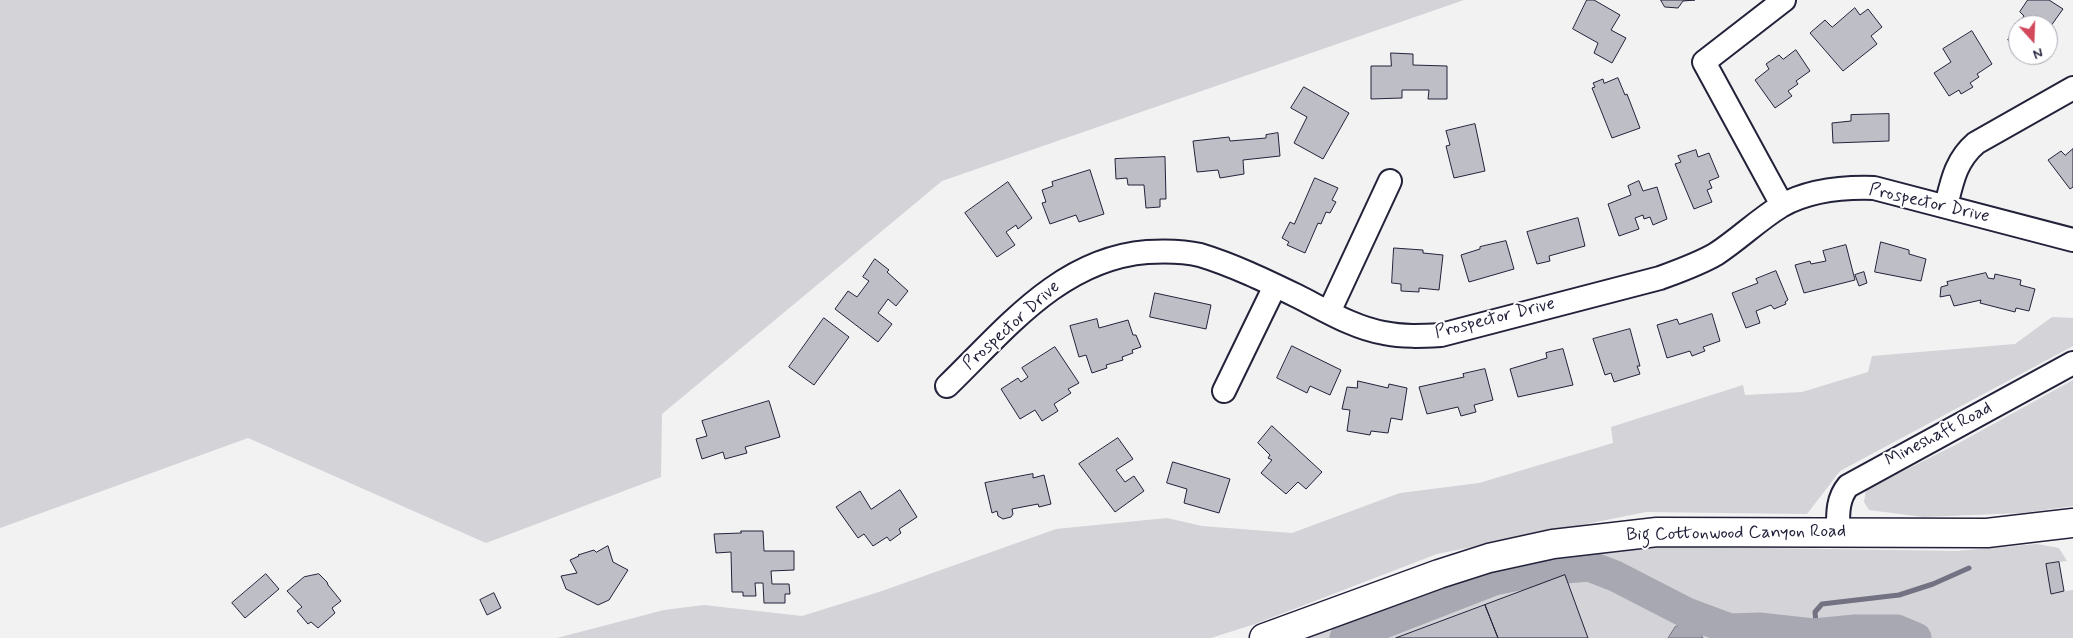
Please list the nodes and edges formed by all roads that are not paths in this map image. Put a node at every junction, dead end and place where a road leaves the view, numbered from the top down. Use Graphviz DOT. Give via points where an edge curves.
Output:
graph roads {
  1 [pos="1784,0"];
  2 [pos="2073,88"];
  3 [pos="1390,181"];
  4 [pos="1782,205"];
  5 [pos="1946,206"];
  6 [pos="2073,240"];
  7 [pos="1275,286"];
  8 [pos="1329,312"];
  9 [pos="2073,363"];
  10 [pos="947,386"];
  11 [pos="1224,391"];
  12 [pos="2073,523"];
  13 [pos="1838,532"];
  14 [pos="1264,638"];
  1 -- 4 [label="street" via="1704,62"];
  2 -- 5 [label="street" via="1976,143 1966,152 1958,164"];
  3 -- 8 [label="street"];
  4 -- 5 [label="street, Prospector Drive" via="1844,187 1874,188"];
  4 -- 8 [label="street, Prospector Drive" via="1714,255 1688,268 1441,335 1384,333"];
  5 -- 6 [label="street, Prospector Drive"];
  7 -- 8 [label="street, Prospector Drive"];
  7 -- 10 [label="street, Prospector Drive" via="1198,255 1167,251 1103,260 1071,275 1042,295"];
  7 -- 11 [label="street"];
  9 -- 13 [label="street, Mineshaft Road" via="1848,486 1841,494"];
  12 -- 13 [label="main road, Big Cottonwood Canyon Road" via="1987,533"];
  13 -- 14 [label="main road, Big Cottonwood Canyon Road" via="1657,532 1553,544 1489,558 1439,574"];
}
